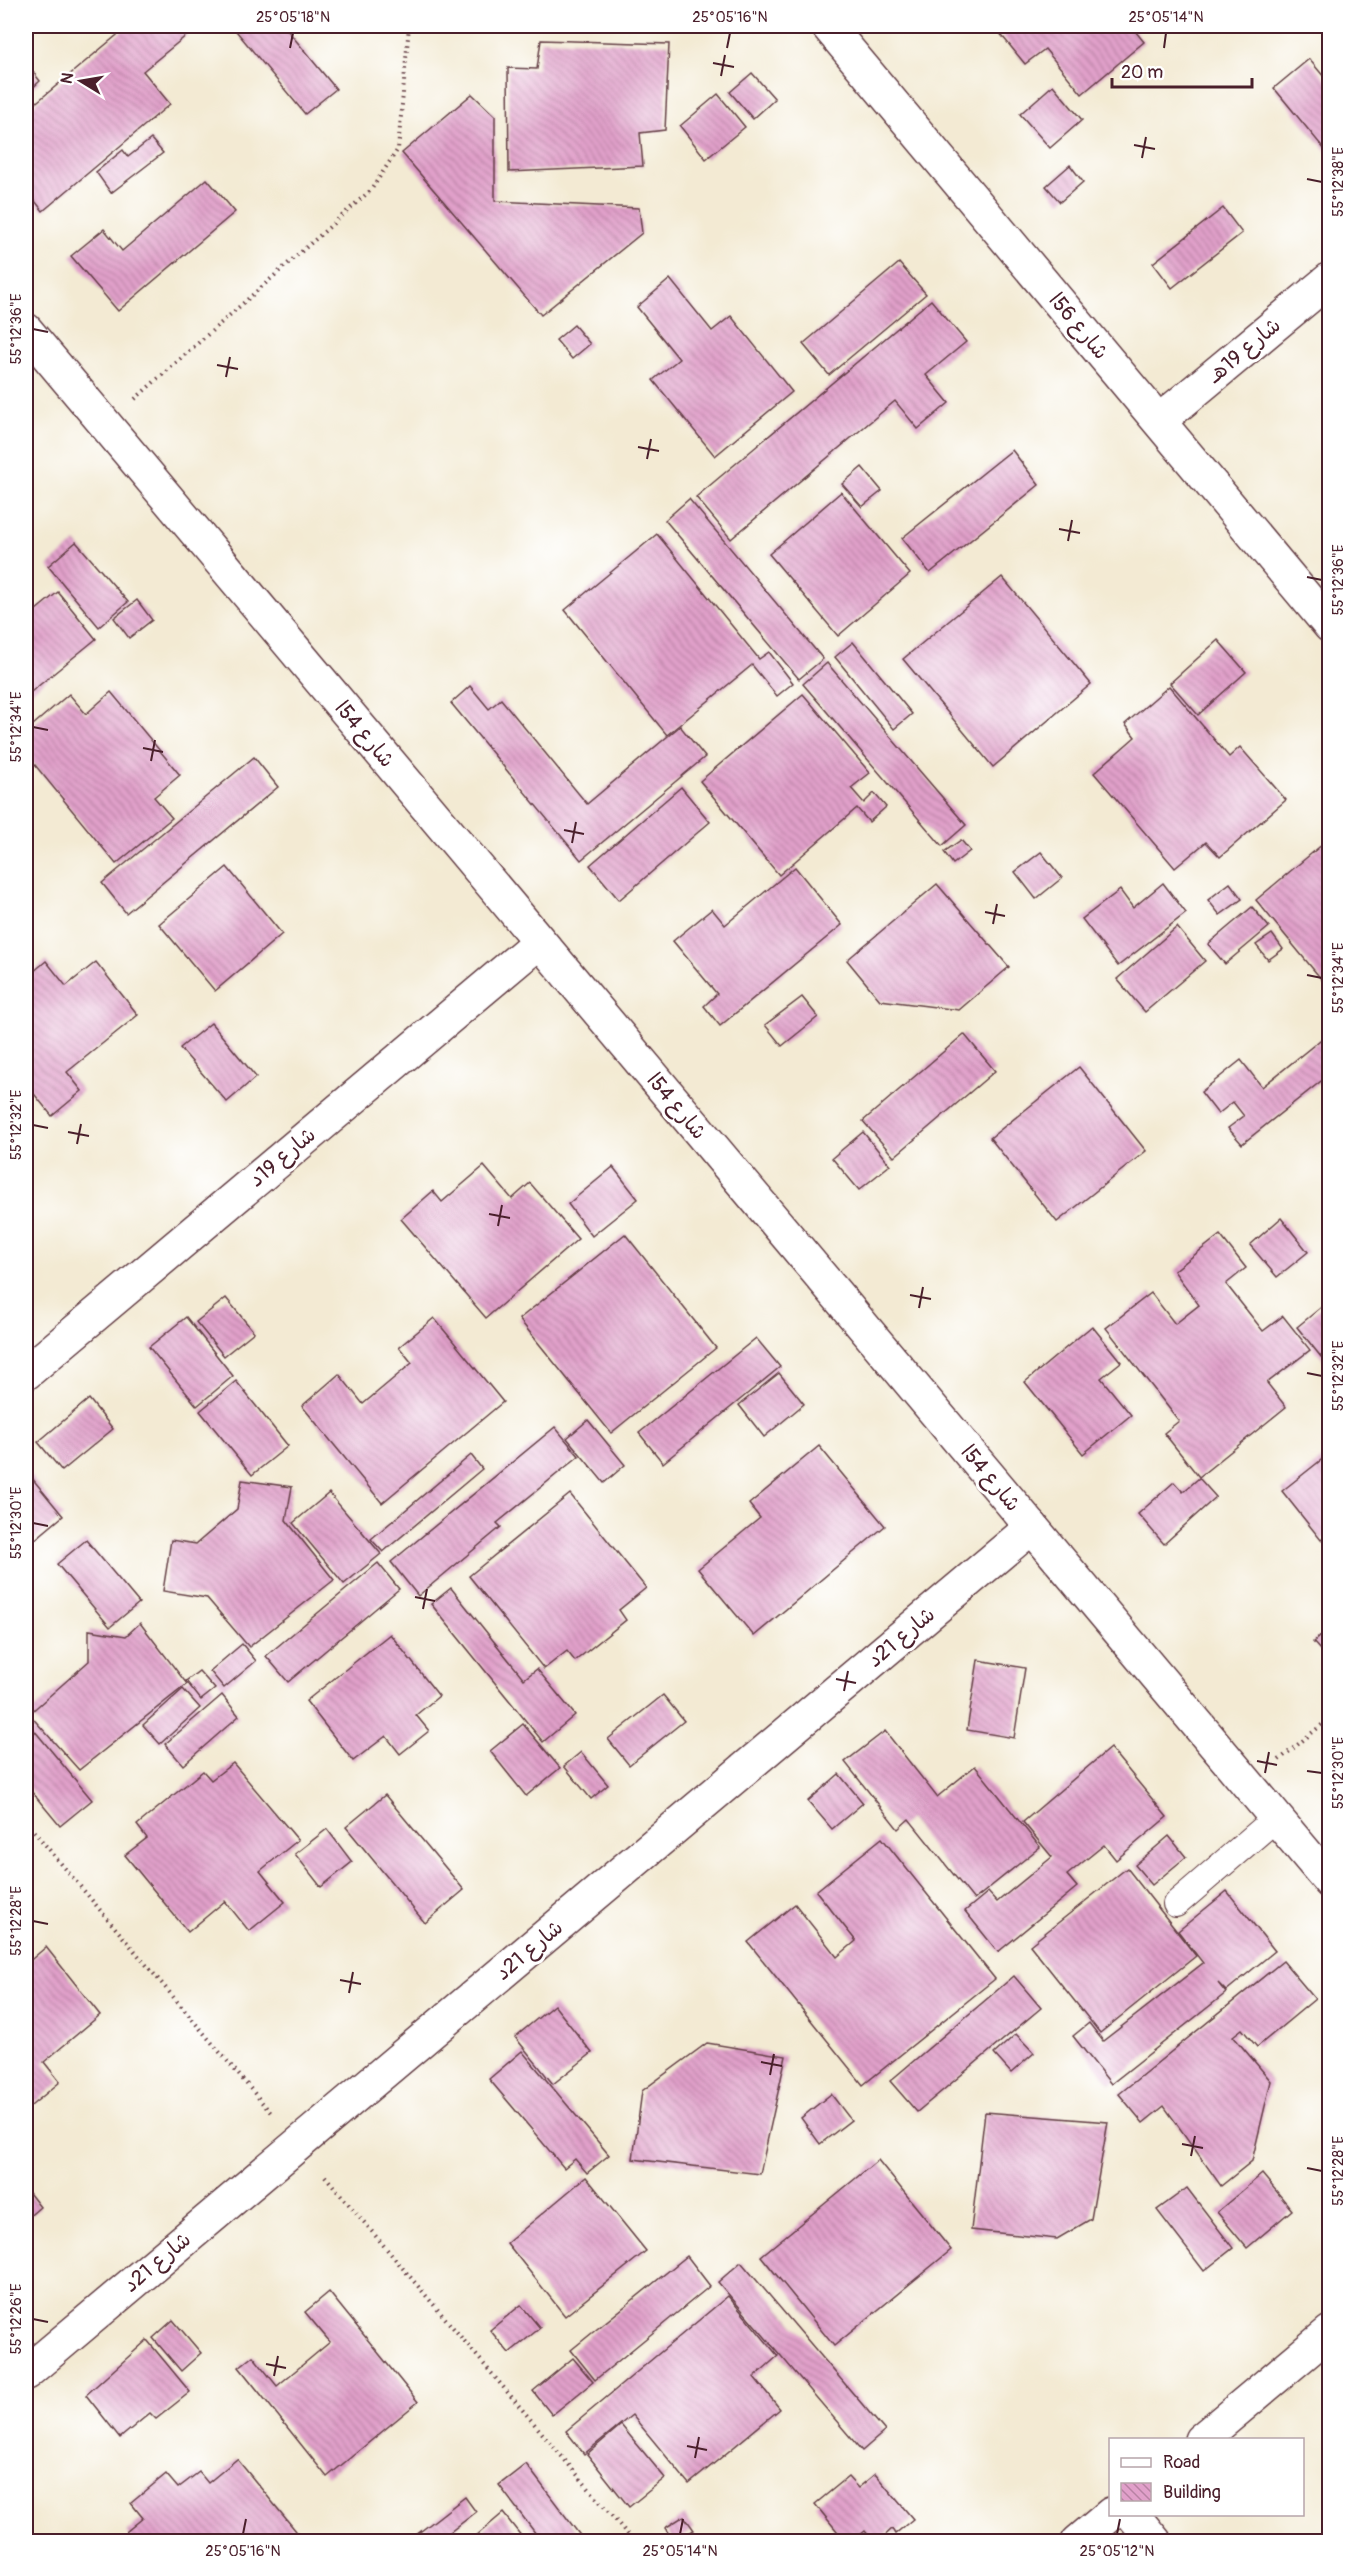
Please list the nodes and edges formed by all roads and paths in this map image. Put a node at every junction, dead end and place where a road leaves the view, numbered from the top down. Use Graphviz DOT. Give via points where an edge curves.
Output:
graph roads {
  1 [pos="409,26"];
  2 [pos="828,26"];
  3 [pos="1329,279"];
  4 [pos="27,336"];
  5 [pos="1159,421"];
  6 [pos="106,426"];
  7 [pos="1329,626"];
  8 [pos="538,942"];
  9 [pos="26,1373"];
  10 [pos="1032,1527"];
  11 [pos="1329,1718"];
  12 [pos="1248,1786"];
  13 [pos="1276,1818"];
  14 [pos="26,1822"];
  15 [pos="1329,1882"];
  16 [pos="1176,1904"];
  17 [pos="298,2144"];
  18 [pos="1329,2332"];
  19 [pos="26,2373"];
  20 [pos="1202,2438"];
  21 [pos="1109,2516"];
  22 [pos="1134,2516"];
  23 [pos="1082,2540"];
  24 [pos="634,2541"];
  25 [pos="1155,2541"];
  1 -- 6 [label="path" via="398,150 371,190"];
  2 -- 5 [label="street, شارع 56ا"];
  3 -- 5 [label="street, شارع 19هـ"];
  4 -- 6 [label="street, شارع 54ا"];
  5 -- 7 [label="street, شارع 56ا"];
  6 -- 8 [label="street, شارع 54ا"];
  8 -- 9 [label="street, شارع 19د"];
  8 -- 10 [label="street, شارع 54ا"];
  10 -- 12 [label="street, شارع 54ا"];
  10 -- 17 [label="street, شارع 21د"];
  11 -- 12 [label="path"];
  12 -- 13 [label="street, شارع 54ا"];
  13 -- 15 [label="street, شارع 54ا"];
  13 -- 16 [label="lane"];
  14 -- 17 [label="path"];
  17 -- 19 [label="street, شارع 21د"];
  17 -- 24 [label="path"];
  18 -- 20 [label="street"];
  21 -- 23 [label="street"];
  22 -- 25 [label="street"];
}
